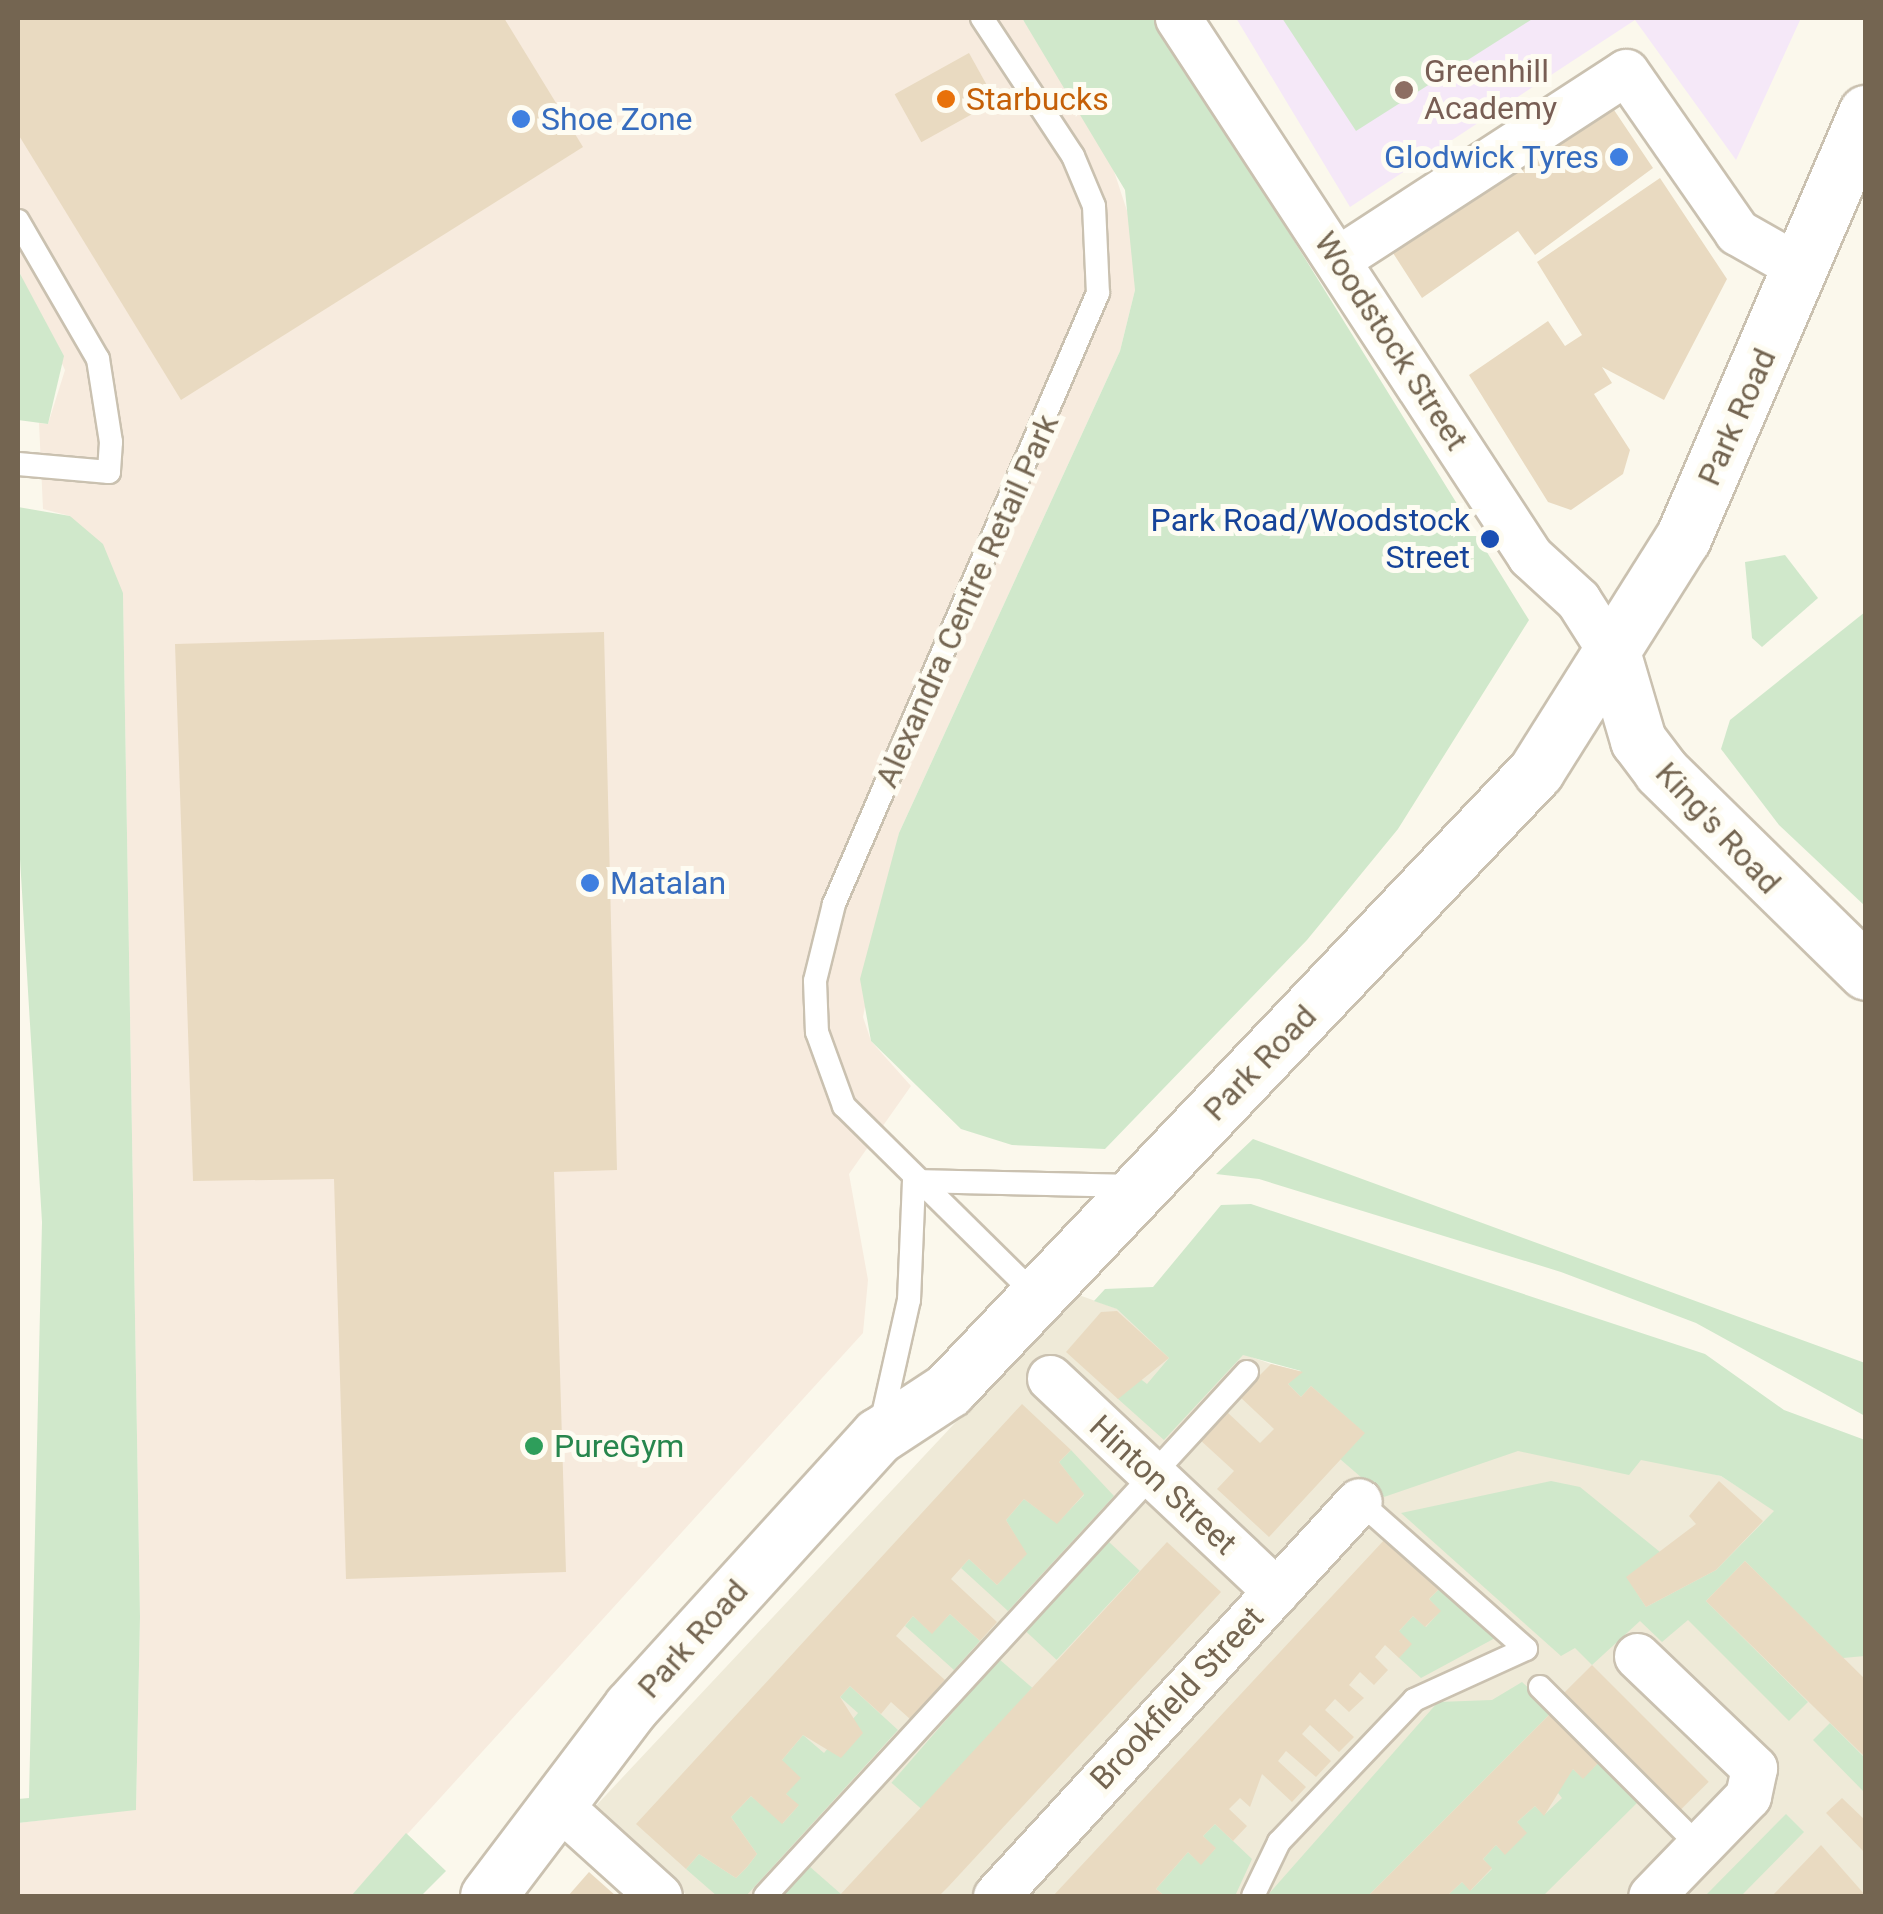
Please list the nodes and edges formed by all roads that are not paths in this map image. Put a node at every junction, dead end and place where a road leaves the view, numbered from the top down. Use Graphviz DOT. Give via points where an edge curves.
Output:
graph roads {
  1 [pos="982,18"];
  2 [pos="1178,18"];
  3 [pos="1861,135"];
  4 [pos="18,221"];
  5 [pos="1338,259"];
  6 [pos="1802,270"];
  7 [pos="26,465"];
  8 [pos="1613,655"];
  9 [pos="1866,972"];
  10 [pos="914,1181"];
  11 [pos="1142,1186"];
  12 [pos="1037,1296"];
  13 [pos="1248,1372"];
  14 [pos="1050,1378"];
  15 [pos="878,1436"];
  16 [pos="1152,1475"];
  17 [pos="1360,1501"];
  18 [pos="1276,1590"];
  19 [pos="1637,1656"];
  20 [pos="1540,1687"];
  21 [pos="555,1802"];
  22 [pos="1700,1847"];
  23 [pos="488,1896"];
  24 [pos="660,1896"];
  25 [pos="765,1896"];
  26 [pos="996,1896"];
  27 [pos="1252,1896"];
  28 [pos="1651,1896"];
  1 -- 10 [label="lane, Alexandra Centre Retail Park" via="1073,156 1094,206 1101,260 1081,345 822,941 815,982 827,1068 844,1106"];
  2 -- 5 [label="street, Woodstock Street"];
  3 -- 6 [label="street, Park Road"];
  4 -- 7 [label="lane" via="98,359 109,472"];
  5 -- 6 [label="street" via="1626,72 1737,232"];
  5 -- 8 [label="street, Woodstock Street" via="1530,556 1578,600"];
  6 -- 8 [label="street, Park Road" via="1683,538"];
  8 -- 9 [label="street, King's Road" via="1638,740 1661,771"];
  8 -- 11 [label="street, Park Road" via="1536,771"];
  10 -- 11 [label="lane"];
  10 -- 12 [label="lane, Alexandra Centre Retail Park"];
  10 -- 15 [label="lane" via="909,1300"];
  11 -- 12 [label="street, Park Road"];
  12 -- 15 [label="street, Park Road" via="948,1390"];
  13 -- 16 [label="lane"];
  14 -- 16 [label="street, Hinton Street"];
  15 -- 21 [label="street, Park Road"];
  16 -- 18 [label="street, Hinton Street"];
  16 -- 25 [label="lane"];
  17 -- 18 [label="street, Brookfield Street"];
  17 -- 27 [label="lane" via="1526,1649 1414,1700 1279,1842"];
  18 -- 26 [label="street, Brookfield Street"];
  19 -- 22 [label="street" via="1754,1768 1748,1796"];
  20 -- 22 [label="lane"];
  21 -- 23 [label="street, Park Road"];
  21 -- 24 [label="street"];
  22 -- 28 [label="street"];
}
